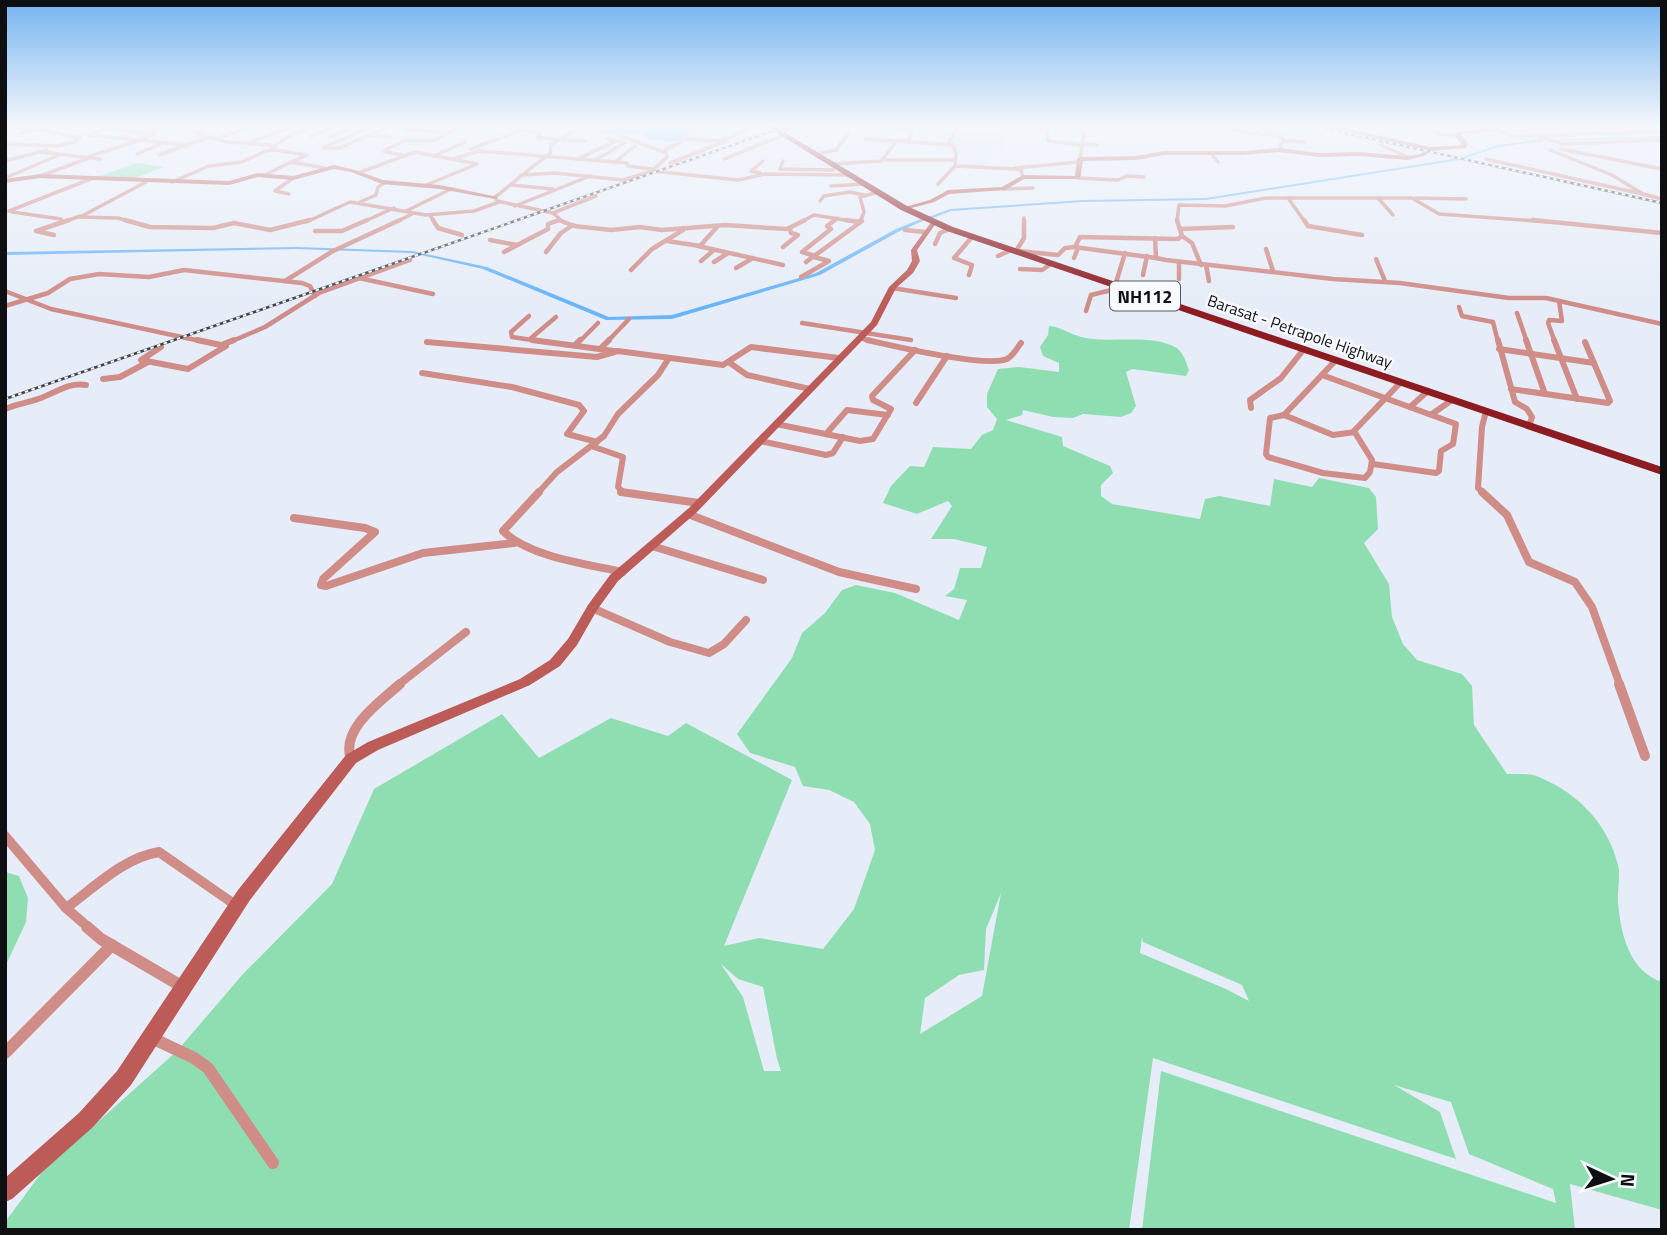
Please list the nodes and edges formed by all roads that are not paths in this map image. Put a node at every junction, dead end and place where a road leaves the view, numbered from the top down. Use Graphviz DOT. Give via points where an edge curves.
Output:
graph roads {
  1 [pos="81,184"];
  2 [pos="141,184"];
  3 [pos="285,184"];
  4 [pos="383,184"];
  5 [pos="402,184"];
  6 [pos="430,184"];
  7 [pos="569,184"];
  8 [pos="863,184"];
  9 [pos="1012,184"];
  10 [pos="1596,184"];
  11 [pos="1627,184"];
  12 [pos="511,185"];
  13 [pos="424,186"];
  14 [pos="831,186"];
  15 [pos="1033,188"];
  16 [pos="451,189"];
  17 [pos="555,189"];
  18 [pos="1003,189"];
  19 [pos="878,192"];
  20 [pos="289,194"];
  21 [pos="596,195"];
  22 [pos="864,195"];
  23 [pos="1647,195"];
  24 [pos="1288,198"];
  25 [pos="1378,198"];
  26 [pos="1415,198"];
  27 [pos="1662,199"];
  28 [pos="497,200"];
  29 [pos="1466,200"];
  30 [pos="820,201"];
  31 [pos="358,203"];
  32 [pos="515,206"];
  33 [pos="394,208"];
  34 [pos="904,208"];
  35 [pos="7,211"];
  36 [pos="404,212"];
  37 [pos="412,214"];
  38 [pos="553,214"];
  39 [pos="429,215"];
  40 [pos="1393,215"];
  41 [pos="80,216"];
  42 [pos="837,218"];
  43 [pos="1024,218"];
  44 [pos="64,220"];
  45 [pos="559,220"];
  46 [pos="862,221"];
  47 [pos="927,223"];
  48 [pos="573,225"];
  49 [pos="719,226"];
  50 [pos="1233,226"];
  51 [pos="685,229"];
  52 [pos="790,229"];
  53 [pos="950,229"];
  54 [pos="1180,229"];
  55 [pos="905,230"];
  56 [pos="315,231"];
  57 [pos="1661,233"];
  58 [pos="462,234"];
  59 [pos="54,235"];
  60 [pos="1363,235"];
  61 [pos="1182,236"];
  62 [pos="971,237"];
  63 [pos="1155,238"];
  64 [pos="490,240"];
  65 [pos="1662,240"];
  66 [pos="667,242"];
  67 [pos="935,244"];
  68 [pos="516,245"];
  69 [pos="698,246"];
  70 [pos="783,247"];
  71 [pos="1076,247"];
  72 [pos="1266,249"];
  73 [pos="714,250"];
  74 [pos="1012,250"];
  75 [pos="504,252"];
  76 [pos="546,252"];
  77 [pos="727,253"];
  78 [pos="1125,253"];
  79 [pos="814,256"];
  80 [pos="998,256"];
  81 [pos="1147,256"];
  82 [pos="753,258"];
  83 [pos="1074,258"];
  84 [pos="1156,258"];
  85 [pos="1376,259"];
  86 [pos="410,260"];
  87 [pos="701,261"];
  88 [pos="714,262"];
  89 [pos="806,262"];
  90 [pos="1179,262"];
  91 [pos="1051,264"];
  92 [pos="783,265"];
  93 [pos="1203,265"];
  94 [pos="736,268"];
  95 [pos="1250,268"];
  96 [pos="631,270"];
  97 [pos="1020,270"];
  98 [pos="1273,271"];
  99 [pos="969,275"];
  100 [pos="1143,275"];
  101 [pos="801,277"];
  102 [pos="1251,277"];
  103 [pos="359,278"];
  104 [pos="1179,279"];
  105 [pos="284,281"];
  106 [pos="1209,281"];
  107 [pos="1385,281"];
  108 [pos="1117,287"];
  109 [pos="892,288"];
  110 [pos="5,291"];
  111 [pos="433,294"];
  112 [pos="315,296"];
  113 [pos="956,298"];
  114 [pos="27,299"];
  115 [pos="1559,300"];
  116 [pos="5,306"];
  117 [pos="1459,307"];
  118 [pos="1086,311"];
  119 [pos="1517,313"];
  120 [pos="529,316"];
  121 [pos="556,317"];
  122 [pos="629,320"];
  123 [pos="598,323"];
  124 [pos="802,323"];
  125 [pos="1662,324"];
  126 [pos="863,335"];
  127 [pos="530,339"];
  128 [pos="911,340"];
  129 [pos="428,342"];
  130 [pos="1585,342"];
  131 [pos="1021,343"];
  132 [pos="224,344"];
  133 [pos="575,345"];
  134 [pos="161,347"];
  135 [pos="600,349"];
  136 [pos="1304,349"];
  137 [pos="1499,349"];
  138 [pos="915,350"];
  139 [pos="614,351"];
  140 [pos="1532,354"];
  141 [pos="947,356"];
  142 [pos="669,358"];
  143 [pos="839,358"];
  144 [pos="1564,359"];
  145 [pos="1335,361"];
  146 [pos="148,362"];
  147 [pos="730,363"];
  148 [pos="1594,363"];
  149 [pos="422,373"];
  150 [pos="1322,375"];
  151 [pos="103,379"];
  152 [pos="1399,383"];
  153 [pos="86,385"];
  154 [pos="810,388"];
  155 [pos="1511,389"];
  156 [pos="1428,391"];
  157 [pos="1545,394"];
  158 [pos="1385,398"];
  159 [pos="1577,399"];
  160 [pos="1452,400"];
  161 [pos="916,403"];
  162 [pos="1410,407"];
  163 [pos="1251,408"];
  164 [pos="5,409"];
  165 [pos="1486,411"];
  166 [pos="1432,414"];
  167 [pos="888,415"];
  168 [pos="1284,415"];
  169 [pos="776,424"];
  170 [pos="1529,426"];
  171 [pos="1355,432"];
  172 [pos="826,434"];
  173 [pos="843,438"];
  174 [pos="760,441"];
  175 [pos="594,444"];
  176 [pos="1373,464"];
  177 [pos="1662,471"];
  178 [pos="699,503"];
  179 [pos="688,514"];
  180 [pos="294,518"];
  181 [pos="517,543"];
  182 [pos="652,546"];
  183 [pos="622,572"];
  184 [pos="763,580"];
  185 [pos="916,589"];
  186 [pos="592,608"];
  187 [pos="746,620"];
  188 [pos="466,632"];
  189 [pos="1645,756"];
  190 [pos="351,759"];
  191 [pos="5,836"];
  192 [pos="237,906"];
  193 [pos="66,908"];
  194 [pos="112,945"];
  195 [pos="183,987"];
  196 [pos="152,1038"];
  197 [pos="5,1053"];
  198 [pos="274,1163"];
  199 [pos="12,1178"];
  200 [pos="5,1192"];
  1 -- 35 [label="street"];
  2 -- 41 [label="street"];
  3 -- 20 [label="street" via="275,191"];
  4 -- 31 [label="street" via="376,195"];
  5 -- 13 [label="street"];
  6 -- 13 [label="street"];
  7 -- 17 [label="street"];
  8 -- 14 [label="street"];
  8 -- 19 [label="highway, Barasat - Petrapole Highway / NH112"];
  9 -- 18 [label="street"];
  10 -- 23 [label="street"];
  11 -- 23 [label="street"];
  12 -- 17 [label="street"];
  12 -- 28 [label="street"];
  13 -- 16 [label="street"];
  15 -- 18 [label="street"];
  16 -- 28 [label="street"];
  16 -- 36 [label="street"];
  17 -- 32 [label="street"];
  18 -- 34 [label="street" via="948,192"];
  19 -- 22 [label="street"];
  19 -- 34 [label="highway, Barasat - Petrapole Highway / NH112"];
  21 -- 38 [label="street"];
  22 -- 30 [label="street" via="836,193"];
  22 -- 46 [label="street" via="860,198"];
  23 -- 27 [label="street"];
  24 -- 25 [label="street"];
  24 -- 54 [label="street" via="1225,206 1179,205"];
  24 -- 60 [label="street" via="1312,228"];
  25 -- 26 [label="street"];
  25 -- 40 [label="street"];
  26 -- 29 [label="street"];
  26 -- 57 [label="street" via="1439,214"];
  28 -- 32 [label="street"];
  28 -- 39 [label="street" via="474,211"];
  31 -- 33 [label="street"];
  31 -- 41 [label="street" via="339,205 302,224 274,229 234,223 213,228 150,227 118,218"];
  32 -- 38 [label="street"];
  33 -- 36 [label="street"];
  33 -- 56 [label="street" via="342,231"];
  34 -- 47 [label="highway, Barasat - Petrapole Highway / NH112"];
  35 -- 44 [label="street"];
  36 -- 37 [label="street"];
  37 -- 39 [label="street"];
  37 -- 105 [label="street" via="333,251"];
  38 -- 45 [label="street"];
  39 -- 58 [label="street" via="438,228"];
  41 -- 44 [label="street"];
  42 -- 46 [label="street"];
  42 -- 52 [label="street" via="810,215"];
  42 -- 79 [label="street" via="827,226 831,229 802,252"];
  43 -- 74 [label="street" via="1024,238"];
  44 -- 59 [label="street" via="36,231"];
  45 -- 48 [label="street"];
  45 -- 68 [label="street"];
  46 -- 79 [label="street"];
  47 -- 53 [label="highway, Barasat - Petrapole Highway / NH112"];
  47 -- 55 [label="street"];
  47 -- 109 [label="street" via="914,250 916,261"];
  48 -- 51 [label="street" via="611,230"];
  48 -- 76 [label="street"];
  49 -- 51 [label="street"];
  49 -- 52 [label="street"];
  49 -- 69 [label="street"];
  50 -- 54 [label="street"];
  51 -- 66 [label="street"];
  52 -- 70 [label="street" via="798,235"];
  53 -- 62 [label="highway, Barasat - Petrapole Highway / NH112"];
  53 -- 67 [label="street" via="941,232"];
  54 -- 61 [label="street"];
  57 -- 65 [label="street"];
  61 -- 63 [label="street"];
  61 -- 93 [label="street" via="1192,243"];
  62 -- 74 [label="highway, Barasat - Petrapole Highway / NH112"];
  62 -- 99 [label="street" via="954,258 972,265"];
  63 -- 71 [label="street" via="1081,237"];
  63 -- 84 [label="street"];
  64 -- 68 [label="street"];
  66 -- 69 [label="street"];
  66 -- 96 [label="street" via="652,249"];
  68 -- 75 [label="street"];
  69 -- 73 [label="street"];
  71 -- 74 [label="street" via="1056,255"];
  71 -- 78 [label="street"];
  71 -- 83 [label="street"];
  72 -- 98 [label="street"];
  73 -- 77 [label="street"];
  73 -- 87 [label="street"];
  74 -- 80 [label="street"];
  74 -- 91 [label="highway, Barasat - Petrapole Highway / NH112"];
  77 -- 82 [label="street"];
  77 -- 88 [label="street"];
  78 -- 81 [label="street"];
  78 -- 108 [label="street"];
  79 -- 89 [label="street"];
  79 -- 101 [label="street" via="829,261"];
  81 -- 84 [label="street"];
  81 -- 100 [label="street"];
  82 -- 92 [label="street"];
  82 -- 94 [label="street"];
  84 -- 90 [label="street"];
  85 -- 107 [label="street"];
  86 -- 103 [label="street"];
  90 -- 93 [label="street"];
  90 -- 104 [label="street"];
  91 -- 97 [label="street" via="1042,270"];
  91 -- 108 [label="highway, Barasat - Petrapole Highway / NH112"];
  93 -- 95 [label="street"];
  93 -- 106 [label="street"];
  95 -- 98 [label="street"];
  95 -- 102 [label="street"];
  98 -- 107 [label="street"];
  103 -- 111 [label="street"];
  103 -- 112 [label="street"];
  105 -- 112 [label="street" via="307,284"];
  105 -- 114 [label="street" via="184,270 149,277 99,274 75,277"];
  107 -- 115 [label="street" via="1508,298"];
  108 -- 118 [label="street" via="1091,295"];
  108 -- 136 [label="highway, Barasat - Petrapole Highway / NH112"];
  109 -- 113 [label="street"];
  109 -- 126 [label="street"];
  110 -- 114 [label="street"];
  112 -- 132 [label="street" via="265,327"];
  114 -- 116 [label="street"];
  114 -- 132 [label="street" via="51,309"];
  115 -- 125 [label="street"];
  115 -- 144 [label="street" via="1563,321 1548,321"];
  117 -- 137 [label="street" via="1462,316 1493,322"];
  119 -- 140 [label="street"];
  120 -- 127 [label="street" via="510,334"];
  121 -- 127 [label="street"];
  122 -- 135 [label="street"];
  123 -- 133 [label="street"];
  124 -- 126 [label="street"];
  126 -- 128 [label="street"];
  126 -- 138 [label="street"];
  126 -- 143 [label="street"];
  127 -- 133 [label="street"];
  129 -- 139 [label="street" via="597,357"];
  130 -- 148 [label="street"];
  131 -- 141 [label="street" via="1004,360"];
  132 -- 146 [label="street" via="188,369"];
  133 -- 135 [label="street"];
  134 -- 146 [label="street" via="141,360"];
  135 -- 139 [label="street"];
  136 -- 145 [label="highway, Barasat - Petrapole Highway / NH112"];
  136 -- 163 [label="street" via="1281,378 1250,400"];
  137 -- 140 [label="street"];
  137 -- 155 [label="street"];
  138 -- 141 [label="street"];
  138 -- 167 [label="street" via="872,396 891,407"];
  139 -- 142 [label="street"];
  140 -- 144 [label="street"];
  140 -- 157 [label="street"];
  141 -- 161 [label="street"];
  142 -- 147 [label="street"];
  142 -- 175 [label="street"];
  143 -- 147 [label="street" via="751,347"];
  143 -- 154 [label="street"];
  144 -- 148 [label="street"];
  144 -- 159 [label="street"];
  145 -- 150 [label="street"];
  145 -- 152 [label="highway, Barasat - Petrapole Highway / NH112"];
  146 -- 151 [label="street" via="120,377"];
  147 -- 154 [label="street" via="747,374"];
  148 -- 159 [label="street" via="1609,402"];
  149 -- 175 [label="street" via="493,383 579,405 584,411 567,434"];
  150 -- 158 [label="street"];
  150 -- 168 [label="street"];
  152 -- 156 [label="highway, Barasat - Petrapole Highway / NH112"];
  152 -- 158 [label="street"];
  153 -- 164 [label="street" via="72,384"];
  154 -- 169 [label="street"];
  155 -- 157 [label="street"];
  155 -- 170 [label="street" via="1516,404 1526,408 1533,419"];
  156 -- 160 [label="highway, Barasat - Petrapole Highway / NH112"];
  156 -- 162 [label="street"];
  157 -- 159 [label="street"];
  158 -- 162 [label="street"];
  158 -- 171 [label="street"];
  160 -- 165 [label="highway, Barasat - Petrapole Highway / NH112"];
  160 -- 166 [label="street"];
  162 -- 166 [label="street"];
  165 -- 170 [label="highway, Barasat - Petrapole Highway / NH112"];
  165 -- 189 [label="street" via="1478,488 1507,515 1529,562 1575,582 1592,607"];
  166 -- 176 [label="street" via="1457,425 1453,444 1441,451 1438,471 1430,474"];
  167 -- 172 [label="street" via="847,410"];
  167 -- 173 [label="street" via="873,439"];
  168 -- 171 [label="street" via="1333,435"];
  168 -- 176 [label="street" via="1270,418 1268,457 1357,478 1368,475"];
  169 -- 172 [label="street"];
  169 -- 174 [label="street"];
  170 -- 177 [label="highway, Barasat - Petrapole Highway / NH112"];
  171 -- 176 [label="street"];
  172 -- 173 [label="street"];
  173 -- 174 [label="street" via="829,455"];
  174 -- 178 [label="street"];
  175 -- 178 [label="street" via="623,457 618,486 622,493"];
  175 -- 181 [label="street" via="561,469 506,525 504,535"];
  178 -- 179 [label="street"];
  179 -- 182 [label="street"];
  179 -- 185 [label="street" via="839,572"];
  180 -- 181 [label="street" via="375,532 323,579 323,586 422,553"];
  181 -- 183 [label="street"];
  182 -- 183 [label="street"];
  182 -- 184 [label="street"];
  183 -- 186 [label="street"];
  186 -- 187 [label="street" via="709,653"];
  186 -- 190 [label="street" via="565,653 525,682"];
  188 -- 190 [label="street" via="369,714 350,740"];
  190 -- 192 [label="street"];
  191 -- 193 [label="street"];
  192 -- 193 [label="street" via="159,852 131,862"];
  192 -- 195 [label="street"];
  193 -- 194 [label="street"];
  194 -- 195 [label="street"];
  194 -- 197 [label="street"];
  195 -- 196 [label="street"];
  196 -- 198 [label="street" via="208,1068"];
  196 -- 199 [label="street" via="86,1120"];
  199 -- 200 [label="street"];
}
